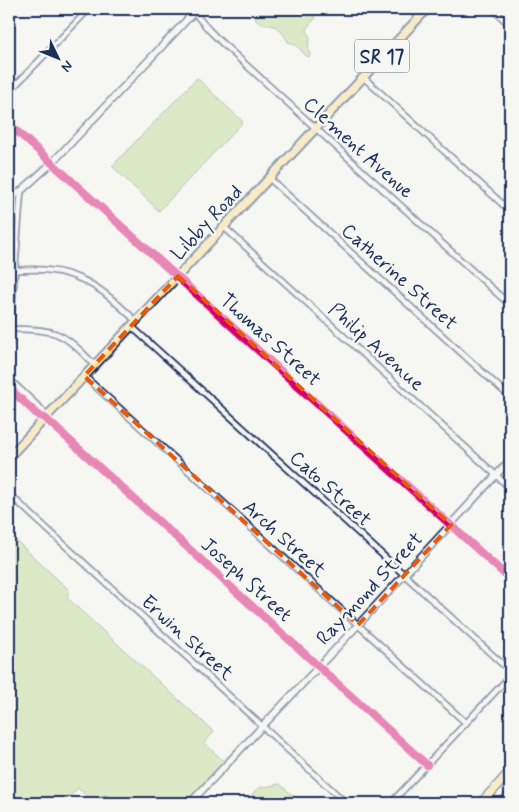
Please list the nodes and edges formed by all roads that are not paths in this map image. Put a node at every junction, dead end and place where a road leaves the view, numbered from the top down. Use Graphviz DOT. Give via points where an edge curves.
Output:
graph roads {
  1 [pos="427,9"];
  2 [pos="493,9"];
  3 [pos="86,10"];
  4 [pos="194,10"];
  5 [pos="510,25"];
  6 [pos="363,77"];
  7 [pos="9,92"];
  8 [pos="9,124"];
  9 [pos="316,128"];
  10 [pos="52,163"];
  11 [pos="269,178"];
  12 [pos="21,191"];
  13 [pos="9,199"];
  14 [pos="510,211"];
  15 [pos="224,227"];
  16 [pos="14,270"];
  17 [pos="178,276"];
  18 [pos="510,305"];
  19 [pos="134,324"];
  20 [pos="10,329"];
  21 [pos="9,344"];
  22 [pos="95,365"];
  23 [pos="84,376"];
  24 [pos="9,379"];
  25 [pos="9,388"];
  26 [pos="510,397"];
  27 [pos="45,418"];
  28 [pos="9,457"];
  29 [pos="510,460"];
  30 [pos="497,475"];
  31 [pos="510,488"];
  32 [pos="9,494"];
  33 [pos="451,525"];
  34 [pos="404,574"];
  35 [pos="510,579"];
  36 [pos="358,625"];
  37 [pos="319,666"];
  38 [pos="510,671"];
  39 [pos="510,676"];
  40 [pos="466,723"];
  41 [pos="262,726"];
  42 [pos="427,765"];
  43 [pos="510,772"];
  44 [pos="510,795"];
  45 [pos="190,803"];
  46 [pos="346,803"];
  47 [pos="392,803"];
  48 [pos="481,803"];
  49 [pos="502,803"];
  1 -- 6 [label="main road, Libby Road / SR 17"];
  2 -- 5 [label="street"];
  3 -- 7 [label="street"];
  4 -- 9 [label="street, Clement Avenue" via="222,43"];
  4 -- 10 [label="street"];
  6 -- 9 [label="main road, Libby Road / SR 17"];
  6 -- 14 [label="street"];
  8 -- 10 [label="street, Thomas Street"];
  9 -- 11 [label="main road, Libby Road / SR 17"];
  9 -- 18 [label="street, Clement Avenue"];
  10 -- 12 [label="street"];
  10 -- 17 [label="street, Thomas Street"];
  11 -- 15 [label="main road, Libby Road / SR 17"];
  11 -- 26 [label="street, Catherine Street"];
  12 -- 13 [label="street"];
  12 -- 16 [label="street"];
  15 -- 17 [label="main road, Libby Road / SR 17"];
  15 -- 30 [label="street, Philip Avenue"];
  16 -- 19 [label="street, Cato Street" via="45,270 82,280 110,296"];
  16 -- 20 [label="street"];
  17 -- 19 [label="main road, Libby Road / SR 17"];
  17 -- 33 [label="street, Thomas Street"];
  19 -- 22 [label="main road, Libby Road / SR 17"];
  19 -- 34 [label="street, Cato Street"];
  20 -- 21 [label="street"];
  20 -- 22 [label="street" via="56,333"];
  22 -- 23 [label="main road, Libby Road / SR 17"];
  23 -- 27 [label="main road, Libby Road / SR 17"];
  23 -- 36 [label="street, Arch Street"];
  24 -- 27 [label="street" via="43,411"];
  25 -- 27 [label="street"];
  27 -- 28 [label="main road, Libby Road / SR 17"];
  27 -- 37 [label="street, Joseph Street"];
  29 -- 30 [label="street, Raymond Street"];
  30 -- 31 [label="street, Philip Avenue"];
  30 -- 33 [label="street, Raymond Street"];
  32 -- 41 [label="street, Erwin Street"];
  33 -- 34 [label="street, Raymond Street"];
  33 -- 35 [label="street, Thomas Street"];
  34 -- 36 [label="street, Raymond Street"];
  34 -- 38 [label="street, Cato Street"];
  36 -- 37 [label="street, Raymond Street"];
  36 -- 40 [label="street, Arch Street"];
  37 -- 41 [label="street, Raymond Street"];
  37 -- 42 [label="street, Joseph Street"];
  39 -- 40 [label="street"];
  40 -- 42 [label="street"];
  41 -- 45 [label="street, Raymond Street"];
  41 -- 46 [label="street, Erwin Street"];
  42 -- 47 [label="street"];
  43 -- 48 [label="highway"];
  44 -- 49 [label="highway"];
}
